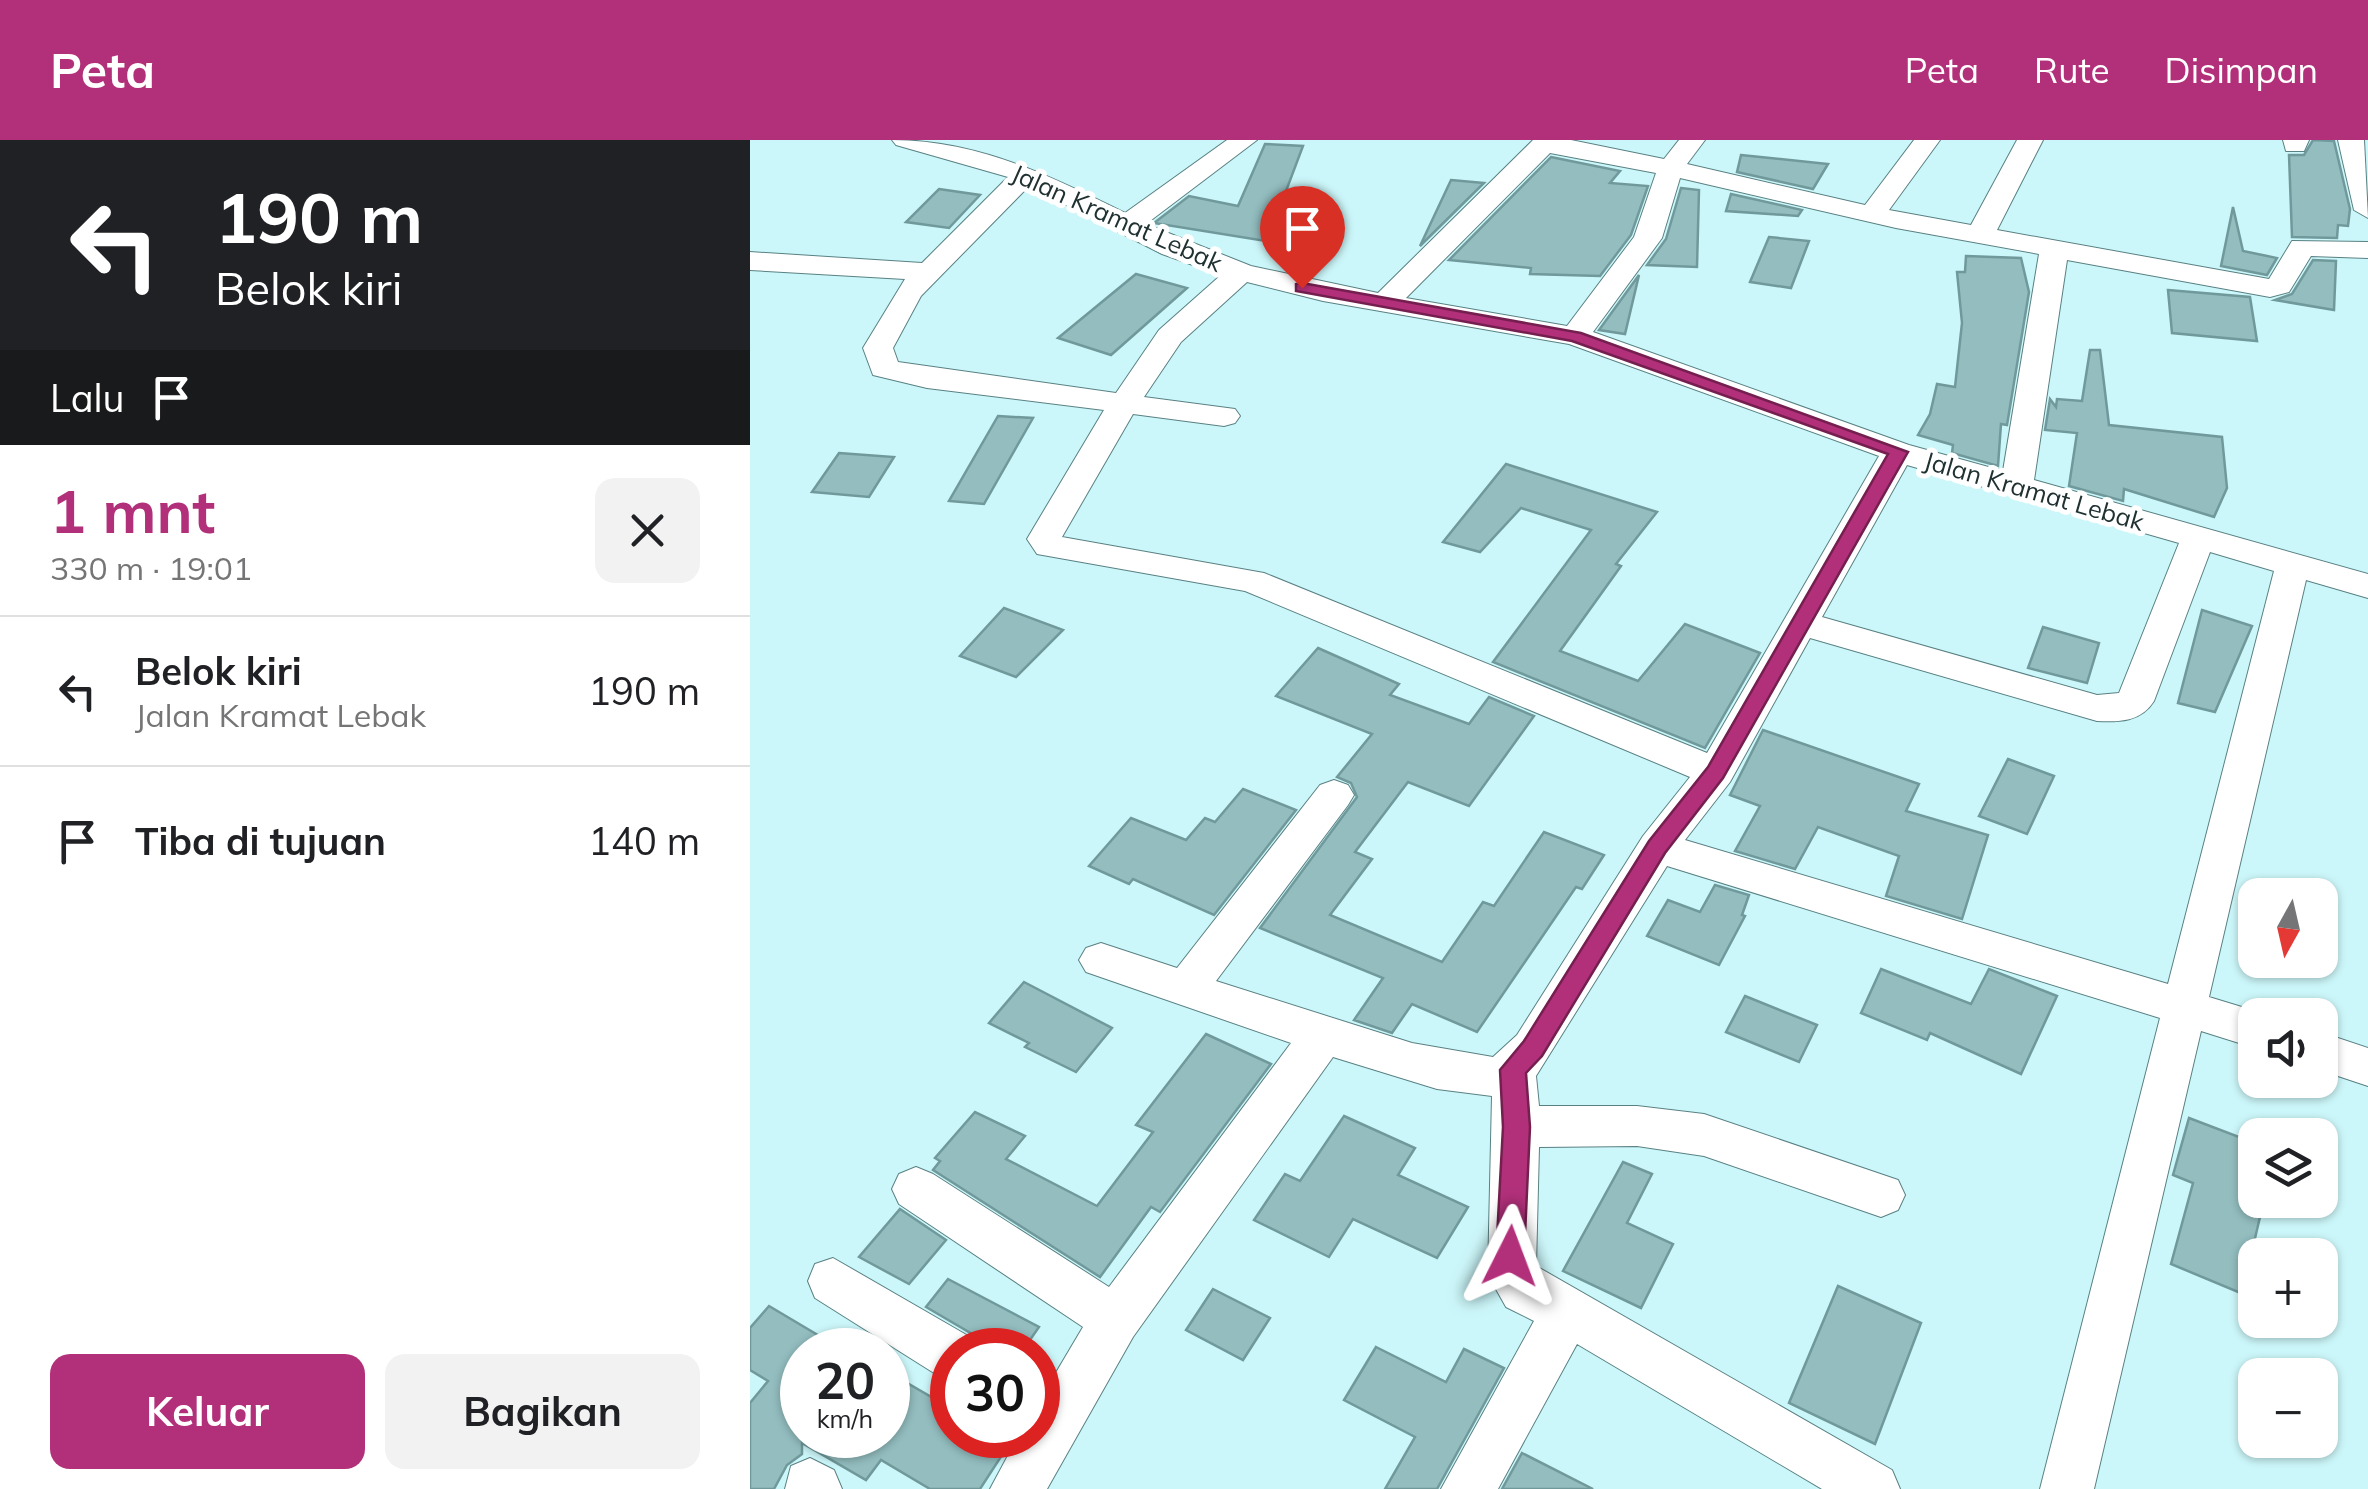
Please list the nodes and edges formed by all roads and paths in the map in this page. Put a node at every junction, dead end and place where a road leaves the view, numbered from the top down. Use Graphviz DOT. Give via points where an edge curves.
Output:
graph roads {
  1 [pos="904,140"];
  2 [pos="1244,140"];
  3 [pos="1692,140"];
  4 [pos="1927,140"];
  5 [pos="2030,140"];
  6 [pos="2351,140"];
  7 [pos="1546,142"];
  8 [pos="1670,169"];
  9 [pos="1026,174"];
  10 [pos="2368,210"];
  11 [pos="1872,214"];
  12 [pos="1128,224"];
  13 [pos="1980,235"];
  14 [pos="2368,250"];
  15 [pos="2054,251"];
  16 [pos="750,261"];
  17 [pos="928,272"];
  18 [pos="1241,272"];
  19 [pos="1386,302"];
  20 [pos="1575,336"];
  21 [pos="1123,406"];
  22 [pos="1224,416"];
  23 [pos="1898,452"];
  24 [pos="2018,486"];
  25 [pos="2198,540"];
  26 [pos="2292,567"];
  27 [pos="2368,586"];
  28 [pos="1800,624"];
  29 [pos="1716,772"];
  30 [pos="1334,795"];
  31 [pos="1657,847"];
  32 [pos="1102,960"];
  33 [pos="1186,988"];
  34 [pos="2186,1006"];
  35 [pos="2238,1023"];
  36 [pos="1323,1036"];
  37 [pos="2338,1057"];
  38 [pos="2368,1067"];
  39 [pos="1513,1070"];
  40 [pos="1516,1127"];
  41 [pos="916,1189"];
  42 [pos="1881,1195"];
  43 [pos="834,1282"];
  44 [pos="1567,1312"];
  45 [pos="1115,1320"];
  46 [pos="930,1341"];
  47 [pos="1060,1396"];
  48 [pos="1030,1458"];
  49 [pos="1017,1489"];
  50 [pos="1468,1489"];
  51 [pos="1873,1489"];
  52 [pos="2067,1489"];
  1 -- 9 [label="street, Jalan Kramat Lebak"];
  2 -- 12 [label="street"];
  3 -- 8 [label="street"];
  4 -- 11 [label="street"];
  5 -- 13 [label="street"];
  6 -- 10 [label="street"];
  7 -- 8 [label="street"];
  7 -- 19 [label="street"];
  8 -- 11 [label="street"];
  8 -- 20 [label="street" via="1648,238"];
  9 -- 12 [label="street, Jalan Kramat Lebak"];
  9 -- 17 [label="street"];
  11 -- 13 [label="street"];
  12 -- 18 [label="street, Jalan Kramat Lebak"];
  13 -- 15 [label="street"];
  14 -- 15 [label="street" via="2302,247 2278,286 2270,288"];
  15 -- 24 [label="street"];
  16 -- 17 [label="street"];
  17 -- 21 [label="street" via="878,348 884,368"];
  18 -- 19 [label="street, Jalan Kramat Lebak"];
  18 -- 21 [label="street" via="1170,336"];
  19 -- 20 [label="street, Jalan Kramat Lebak"];
  20 -- 23 [label="street, Jalan Kramat Lebak"];
  21 -- 22 [label="street"];
  21 -- 29 [label="street" via="1044,538 1049,546 1252,582"];
  23 -- 24 [label="street, Jalan Kramat Lebak"];
  23 -- 28 [label="street"];
  24 -- 25 [label="street, Jalan Kramat Lebak"];
  25 -- 26 [label="street, Jalan Kramat Lebak"];
  25 -- 28 [label="street" via="2134,701 2121,709 2097,708"];
  26 -- 27 [label="street, Jalan Kramat Lebak"];
  26 -- 34 [label="street"];
  28 -- 29 [label="street"];
  29 -- 31 [label="street"];
  30 -- 33 [label="street"];
  31 -- 34 [label="street"];
  31 -- 39 [label="street"];
  32 -- 33 [label="street"];
  33 -- 36 [label="street"];
  34 -- 35 [label="street"];
  34 -- 52 [label="street"];
  36 -- 39 [label="street" via="1471,1075 1492,1078"];
  36 -- 45 [label="street"];
  37 -- 38 [label="street"];
  39 -- 40 [label="street"];
  40 -- 42 [label="street" via="1637,1126 1704,1135"];
  40 -- 44 [label="street" via="1513,1275 1524,1290"];
  41 -- 45 [label="street"];
  43 -- 46 [label="street"];
  44 -- 50 [label="street"];
  44 -- 51 [label="street"];
  45 -- 47 [label="street"];
  48 -- 49 [label="street"];
}
